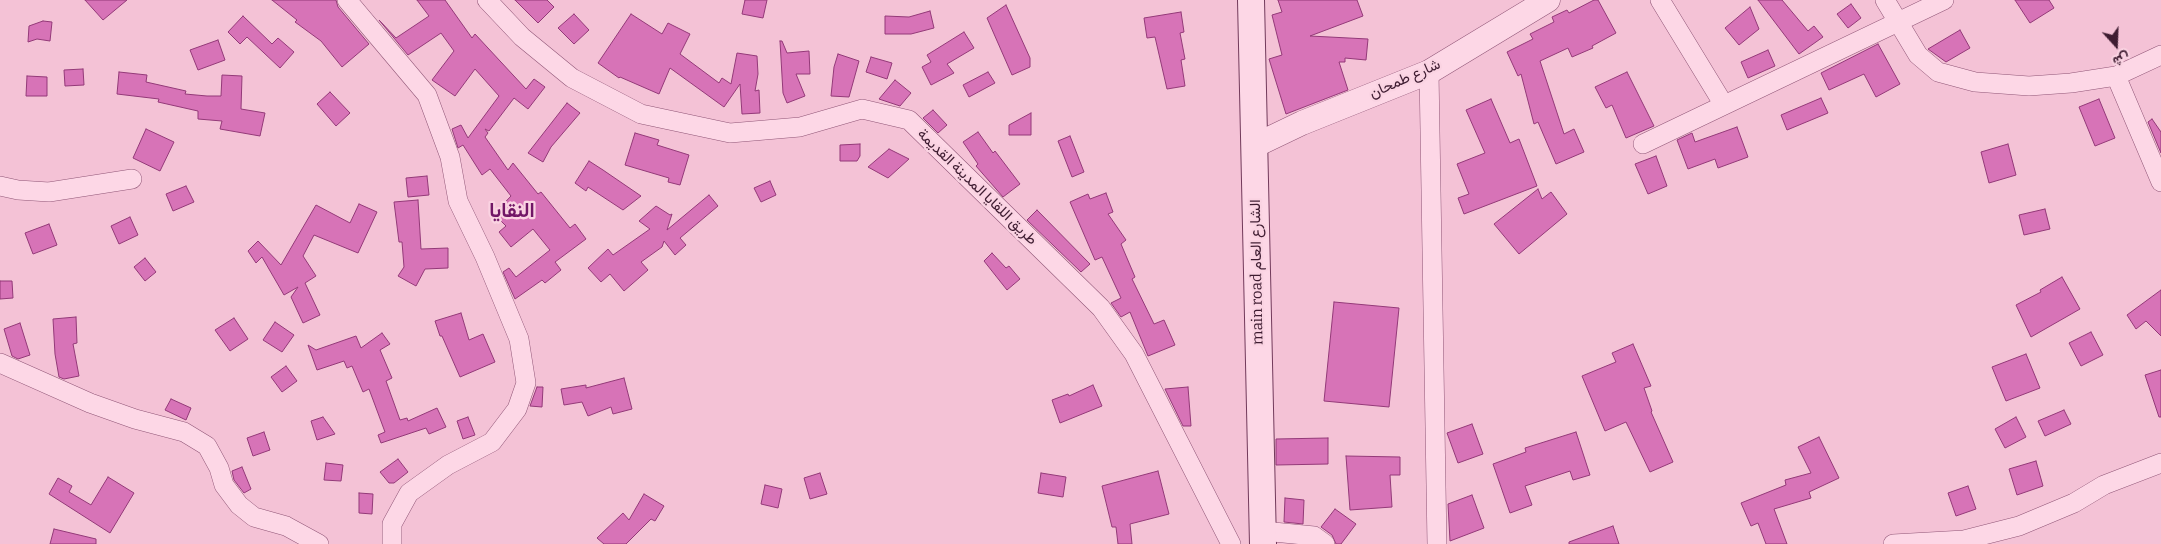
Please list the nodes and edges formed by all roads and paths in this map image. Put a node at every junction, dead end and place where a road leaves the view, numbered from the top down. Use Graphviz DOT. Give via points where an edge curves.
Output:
graph roads {
  1 [pos="346,0"];
  2 [pos="487,0"];
  3 [pos="1251,0"];
  4 [pos="1548,0"];
  5 [pos="1660,0"];
  6 [pos="1885,0"];
  7 [pos="1944,0"];
  8 [pos="1898,22"];
  9 [pos="2160,57"];
  10 [pos="1429,72"];
  11 [pos="2116,76"];
  12 [pos="1724,105"];
  13 [pos="1643,144"];
  14 [pos="1254,146"];
  15 [pos="132,179"];
  16 [pos="2161,182"];
  17 [pos="0,186"];
  18 [pos="0,362"];
  19 [pos="2161,463"];
  20 [pos="1263,537"];
  21 [pos="319,544"];
  22 [pos="392,544"];
  23 [pos="1231,544"];
  24 [pos="1326,544"];
  25 [pos="1437,544"];
  26 [pos="1894,544"];
  1 -- 22 [label="street" via="427,95 450,156 458,201 519,339 526,383 517,409 492,442 448,465 409,492 392,524"];
  2 -- 23 [label="street, طريق اللقايا المدينة القديمة" via="522,37 572,78 641,114 730,132 800,127 862,109 909,120 1101,308 1134,354"];
  3 -- 14 [label="main road, main road الشارع العام"];
  4 -- 10 [label="street, شارع طمحان"];
  5 -- 12 [label="street"];
  6 -- 8 [label="street"];
  7 -- 8 [label="street"];
  8 -- 11 [label="street" via="1918,55 1938,72 1975,82 2029,86"];
  8 -- 12 [label="street"];
  9 -- 11 [label="street"];
  10 -- 14 [label="street, شارع طمحان"];
  10 -- 25 [label="street"];
  11 -- 16 [label="street"];
  12 -- 13 [label="street"];
  14 -- 20 [label="main road, main road الشارع العام"];
  15 -- 17 [label="street" via="48,192"];
  18 -- 21 [label="street" via="90,403 135,420 184,432 206,446 219,468 224,485 254,517 286,526"];
  19 -- 26 [label="street" via="2104,485 2074,503 2019,526 1964,540"];
  20 -- 24 [label="street" via="1314,536"];
}
